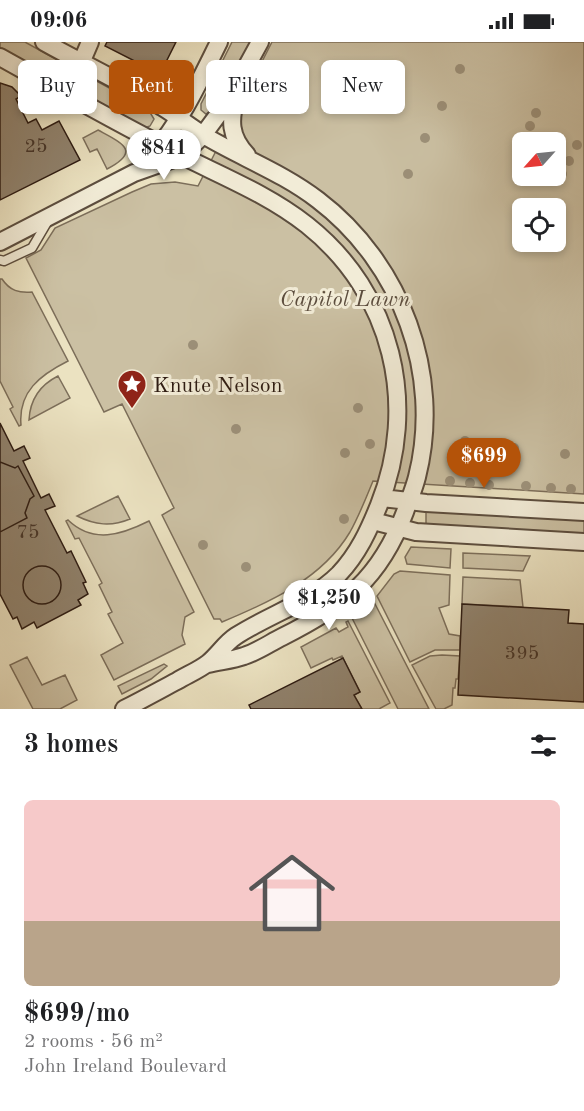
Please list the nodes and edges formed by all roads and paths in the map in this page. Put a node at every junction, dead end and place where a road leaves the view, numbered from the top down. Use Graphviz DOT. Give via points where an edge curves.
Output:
graph roads {
  1 [pos="44,42"];
  2 [pos="90,42"];
  3 [pos="219,42"];
  4 [pos="260,42"];
  5 [pos="0,57"];
  6 [pos="76,60"];
  7 [pos="82,60"];
  8 [pos="251,60"];
  9 [pos="18,67"];
  10 [pos="97,72"];
  11 [pos="97,111"];
  12 [pos="219,114"];
  13 [pos="232,114"];
  14 [pos="178,117"];
  15 [pos="203,135"];
  16 [pos="160,145"];
  17 [pos="182,156"];
  18 [pos="254,162"];
  19 [pos="134,173"];
  20 [pos="52,215"];
  21 [pos="0,242"];
  22 [pos="0,260"];
  23 [pos="382,498"];
  24 [pos="409,500"];
  25 [pos="584,512"];
  26 [pos="373,521"];
  27 [pos="398,529"];
  28 [pos="584,542"];
  29 [pos="207,664"];
  30 [pos="124,709"];
  1 -- 6 [label="street"];
  2 -- 7 [label="street"];
  3 -- 14 [label="street"];
  4 -- 8 [label="street"];
  5 -- 9 [label="street"];
  10 -- 14 [label="street"];
  11 -- 16 [label="street"];
  12 -- 15 [label="street"];
  13 -- 18 [label="street" via="237,145"];
  14 -- 15 [label="street"];
  14 -- 16 [label="street"];
  15 -- 17 [label="street"];
  15 -- 18 [label="street"];
  16 -- 17 [label="street"];
  16 -- 19 [label="street"];
  17 -- 19 [label="street"];
  17 -- 23 [label="street" via="267,198 309,227 342,259 372,305 389,351 398,394 395,453"];
  18 -- 24 [label="street" via="303,189 333,213 373,256 396,292 415,343 424,400 422,448"];
  19 -- 20 [label="street"];
  20 -- 21 [label="street"];
  20 -- 22 [label="lane" via="32,248"];
  23 -- 24 [label="street"];
  23 -- 26 [label="street"];
  24 -- 25 [label="street"];
  24 -- 27 [label="street"];
  26 -- 27 [label="street"];
  26 -- 29 [label="street" via="339,574 320,590 234,637"];
  27 -- 28 [label="street"];
  27 -- 29 [label="street" via="380,563 334,609 245,656"];
  29 -- 30 [label="street"];
}
